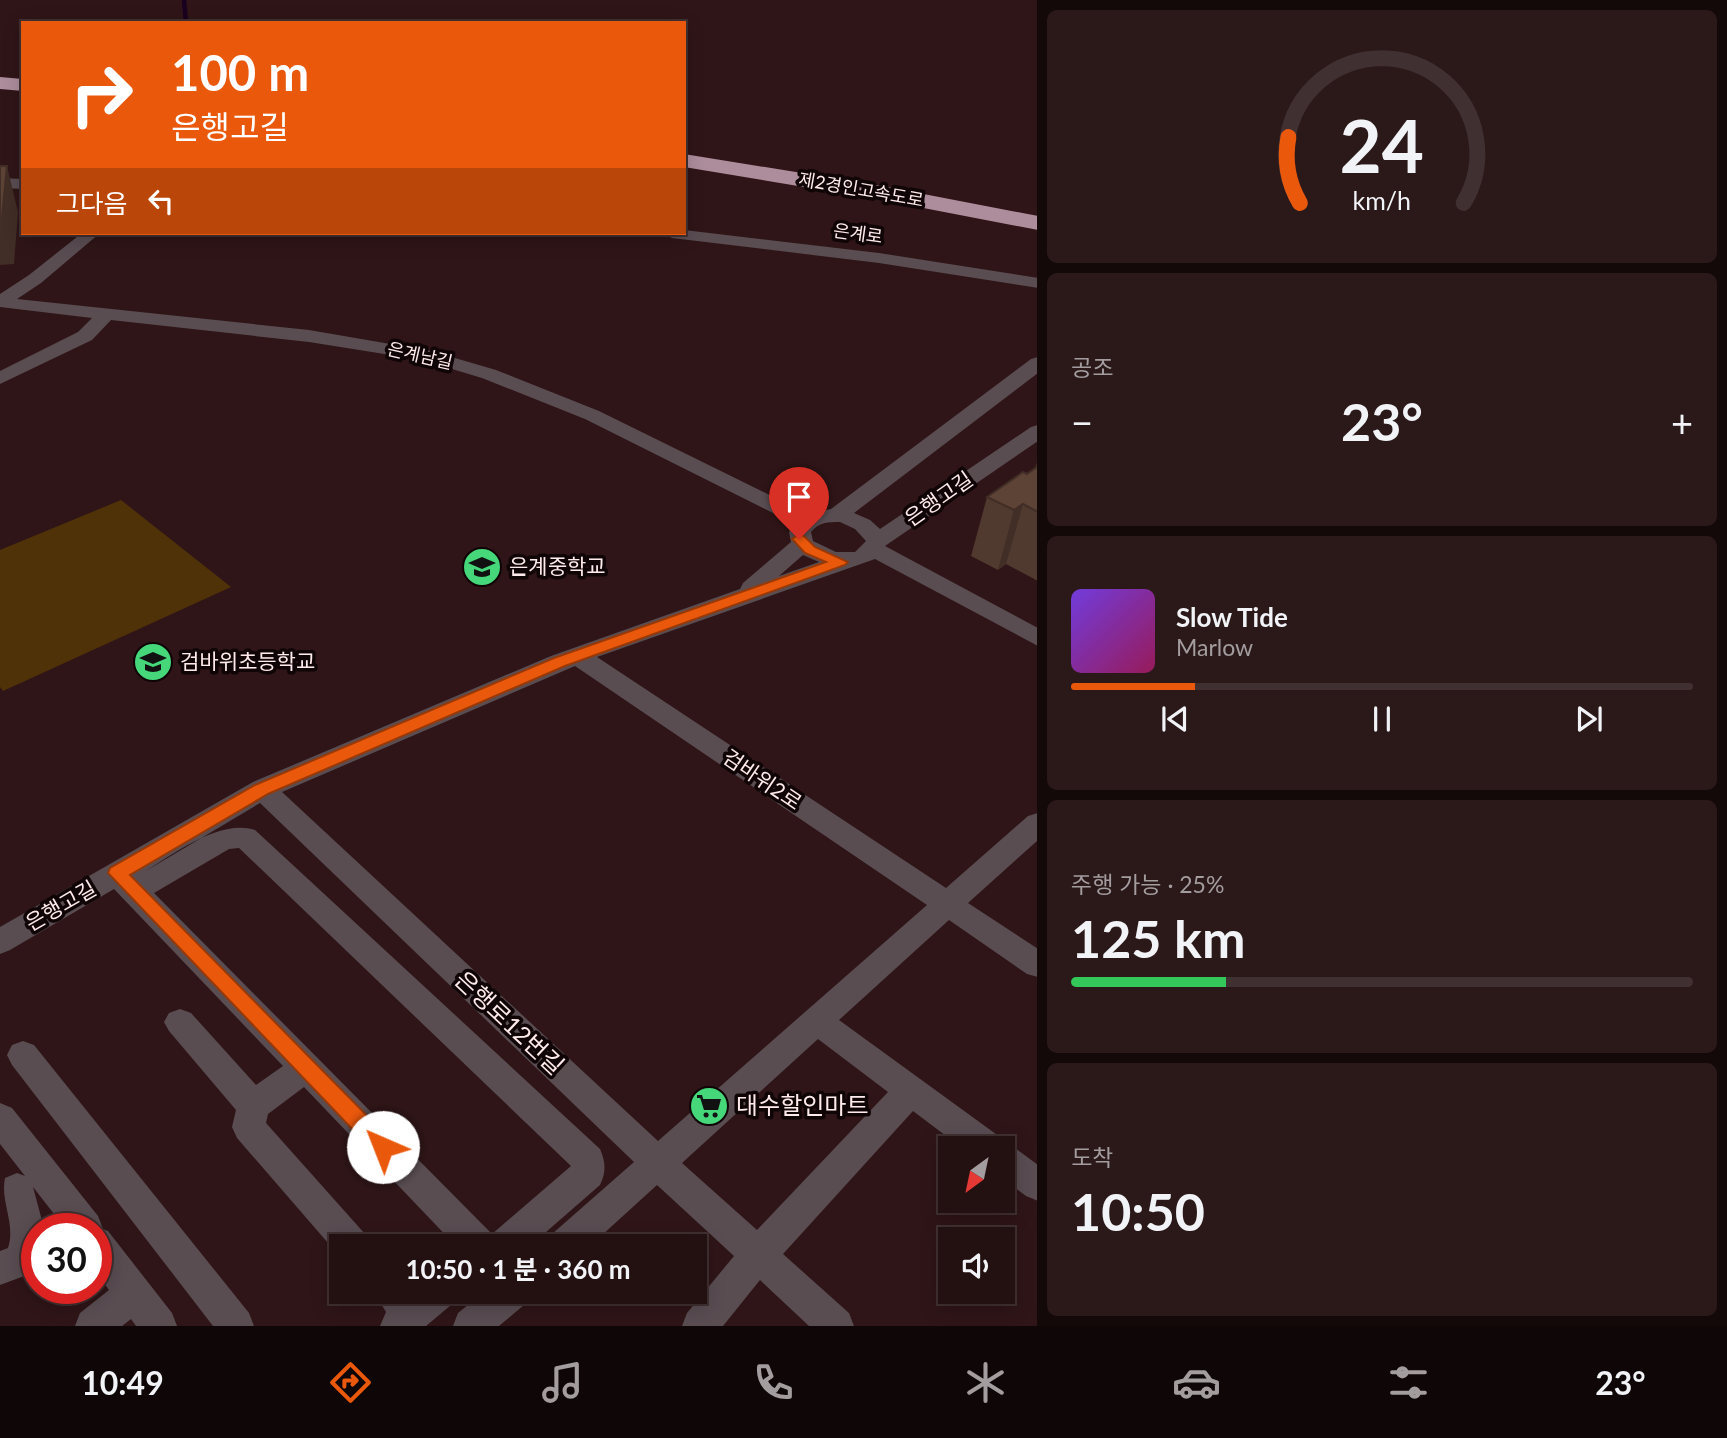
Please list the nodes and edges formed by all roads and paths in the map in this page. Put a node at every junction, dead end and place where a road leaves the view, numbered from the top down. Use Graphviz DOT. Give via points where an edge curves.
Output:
graph roads {
  1 [pos="0,72"];
  2 [pos="21,73"];
  3 [pos="0,83"];
  4 [pos="21,85"];
  5 [pos="686,149"];
  6 [pos="686,159"];
  7 [pos="0,183"];
  8 [pos="21,184"];
  9 [pos="1037,208"];
  10 [pos="1037,223"];
  11 [pos="90,235"];
  12 [pos="686,235"];
  13 [pos="1037,284"];
  14 [pos="0,302"];
  15 [pos="107,313"];
  16 [pos="1037,364"];
  17 [pos="0,378"];
  18 [pos="1037,432"];
  19 [pos="836,516"];
  20 [pos="805,533"];
  21 [pos="875,545"];
  22 [pos="840,562"];
  23 [pos="737,600"];
  24 [pos="1037,637"];
  25 [pos="578,656"];
  26 [pos="262,789"];
  27 [pos="1037,824"];
  28 [pos="125,882"];
  29 [pos="947,904"];
  30 [pos="0,942"];
  31 [pos="1037,964"];
  32 [pos="817,1021"];
  33 [pos="180,1022"];
  34 [pos="23,1055"];
  35 [pos="306,1067"];
  36 [pos="911,1090"];
  37 [pos="253,1106"];
  38 [pos="0,1118"];
  39 [pos="972,1136"];
  40 [pos="659,1164"];
  41 [pos="1015,1168"];
  42 [pos="1037,1184"];
  43 [pos="22,1187"];
  44 [pos="63,1213"];
  45 [pos="343,1234"];
  46 [pos="468,1234"];
  47 [pos="518,1234"];
  48 [pos="578,1234"];
  49 [pos="758,1255"];
  50 [pos="112,1264"];
  51 [pos="0,1268"];
  52 [pos="134,1293"];
  53 [pos="93,1326"];
  54 [pos="159,1326"];
  55 [pos="236,1326"];
  56 [pos="700,1326"];
  57 [pos="836,1326"];
  1 -- 2 [label="highway"];
  3 -- 4 [label="highway"];
  5 -- 9 [label="highway, 제2경인고속도로"];
  6 -- 10 [label="highway, 제2경인고속도로"];
  7 -- 8 [label="street"];
  11 -- 14 [label="street"];
  12 -- 13 [label="street, 은계로" via="867,256"];
  14 -- 15 [label="street, 은계남길"];
  15 -- 17 [label="street" via="85,336"];
  15 -- 20 [label="street, 은계남길" via="370,345 489,373 592,415"];
  16 -- 19 [label="street"];
  18 -- 21 [label="street, 은행고길"];
  19 -- 20 [label="street" via="824,516"];
  19 -- 21 [label="street" via="866,526"];
  20 -- 22 [label="street" via="819,555"];
  20 -- 23 [label="street, 은행고길"];
  21 -- 22 [label="street, 은행고길" via="860,558"];
  21 -- 24 [label="street"];
  22 -- 23 [label="street, 은행고길"];
  23 -- 25 [label="street, 은행고길"];
  25 -- 26 [label="street, 은행고길"];
  25 -- 29 [label="street, 검바위2로"];
  26 -- 28 [label="street, 은행고길"];
  26 -- 40 [label="street, 은행로12번길"];
  27 -- 29 [label="street"];
  28 -- 30 [label="street, 은행고길"];
  28 -- 35 [label="street"];
  28 -- 47 [label="street" via="224,839 245,837 588,1160 588,1174"];
  29 -- 31 [label="street, 검바위2로"];
  29 -- 32 [label="street"];
  32 -- 36 [label="street"];
  32 -- 40 [label="street"];
  33 -- 37 [label="street"];
  34 -- 55 [label="street"];
  35 -- 37 [label="street"];
  35 -- 46 [label="street"];
  36 -- 39 [label="street"];
  36 -- 49 [label="street"];
  37 -- 45 [label="street" via="249,1127"];
  38 -- 43 [label="street"];
  40 -- 48 [label="street"];
  40 -- 49 [label="street, 은행로12번길"];
  41 -- 42 [label="street"];
  43 -- 44 [label="street"];
  43 -- 51 [label="street" via="29,1237 22,1261"];
  49 -- 56 [label="street"];
  49 -- 57 [label="street, 은행로12번길"];
  50 -- 52 [label="street"];
  52 -- 53 [label="street"];
  52 -- 54 [label="street"];
}
